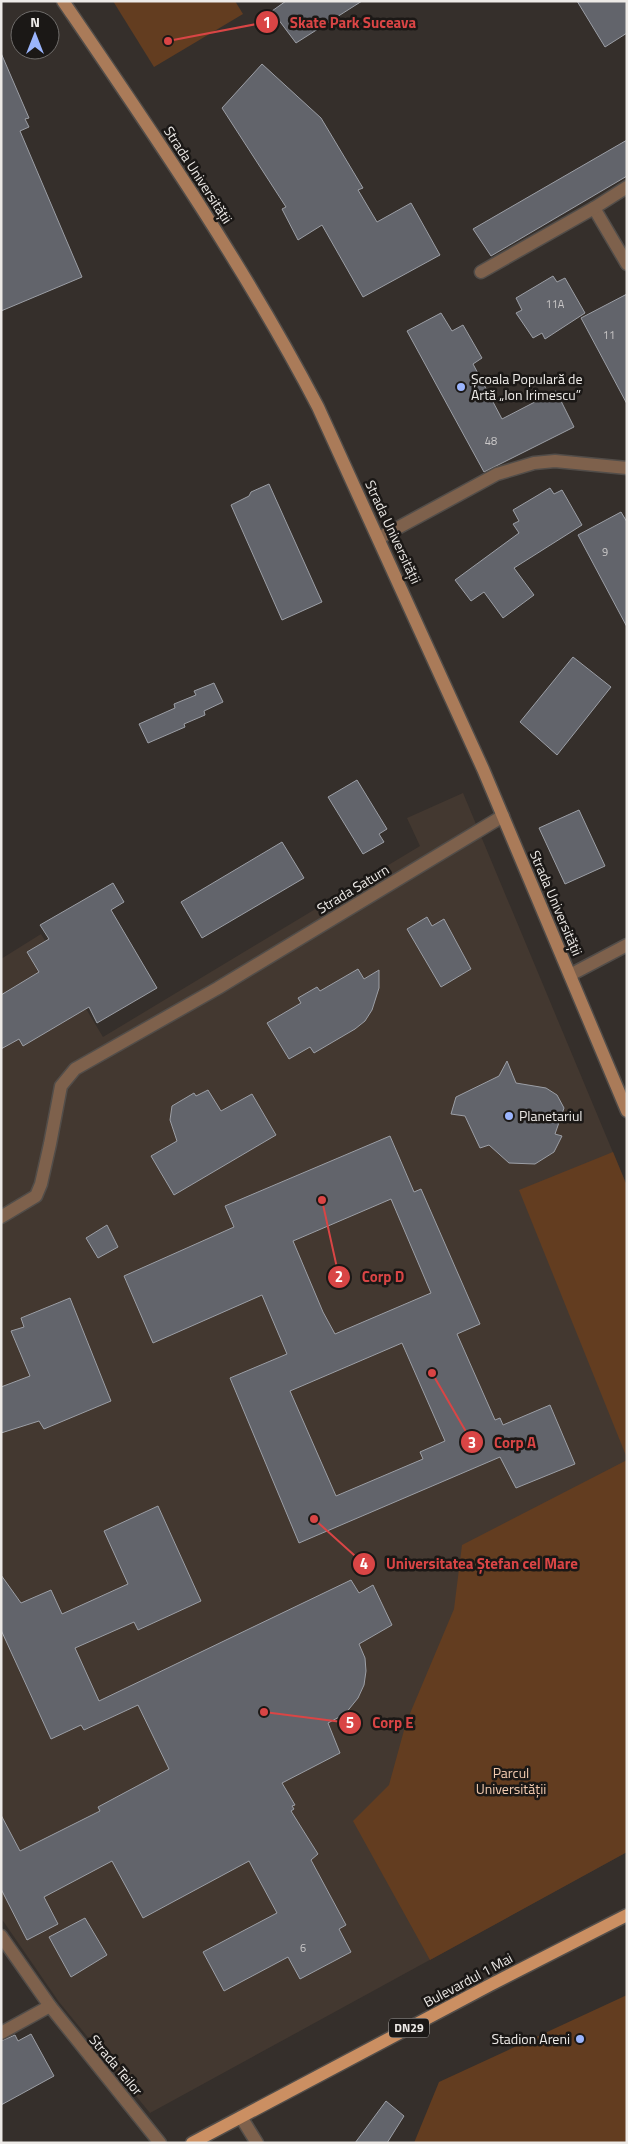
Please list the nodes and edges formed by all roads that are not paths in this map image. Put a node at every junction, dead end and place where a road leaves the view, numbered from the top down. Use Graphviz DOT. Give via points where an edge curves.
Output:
graph roads {
  1 [pos="63,1"];
  2 [pos="627,187"];
  3 [pos="594,208"];
  4 [pos="627,264"];
  5 [pos="481,272"];
  6 [pos="627,468"];
  7 [pos="379,538"];
  8 [pos="504,816"];
  9 [pos="627,945"];
  10 [pos="570,974"];
  11 [pos="627,1111"];
  12 [pos="1,1216"];
  13 [pos="627,1915"];
  14 [pos="1,1936"];
  15 [pos="50,2006"];
  16 [pos="1,2033"];
  17 [pos="241,2117"];
  18 [pos="160,2143"];
  19 [pos="192,2143"];
  20 [pos="257,2143"];
  1 -- 7 [label="street, Strada Universității" via="255,294 318,407"];
  2 -- 3 [label="street"];
  3 -- 4 [label="street"];
  3 -- 5 [label="street"];
  6 -- 7 [label="street" via="555,461 534,463 497,474"];
  7 -- 8 [label="street, Strada Universității"];
  8 -- 10 [label="street, Strada Universității"];
  8 -- 12 [label="street, Strada Saturn" via="218,988 74,1069 61,1086 36,1196"];
  9 -- 10 [label="street"];
  10 -- 11 [label="street, Strada Universității"];
  13 -- 17 [label="main road, Bulevardul 1 Mai / DN29"];
  14 -- 15 [label="street, Strada Teilor"];
  15 -- 16 [label="street"];
  15 -- 18 [label="street, Strada Teilor"];
  17 -- 19 [label="main road, Bulevardul 1 Mai / DN29"];
  17 -- 20 [label="street"];
}
